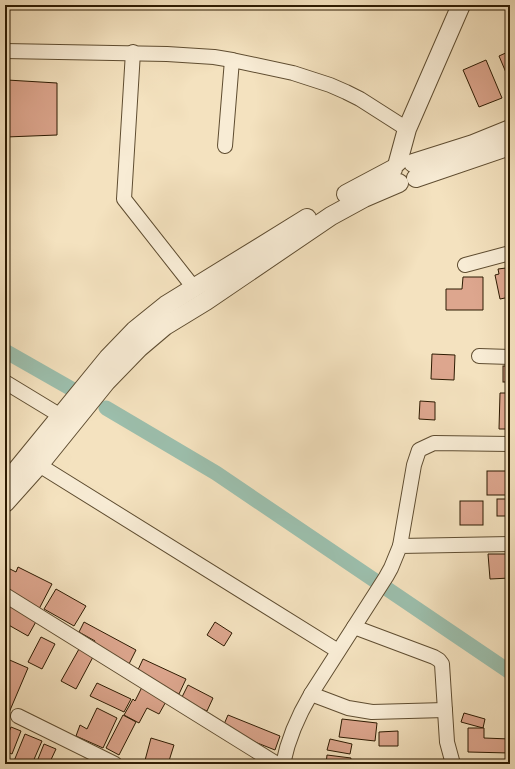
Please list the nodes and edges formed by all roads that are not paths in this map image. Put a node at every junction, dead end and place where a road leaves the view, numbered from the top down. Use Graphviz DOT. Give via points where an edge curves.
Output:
graph roads {
  1 [pos="461,5"];
  2 [pos="5,51"];
  3 [pos="133,52"];
  4 [pos="232,60"];
  5 [pos="407,128"];
  6 [pos="510,129"];
  7 [pos="225,146"];
  8 [pos="510,146"];
  9 [pos="476,150"];
  10 [pos="404,171"];
  11 [pos="327,212"];
  12 [pos="510,253"];
  13 [pos="465,265"];
  14 [pos="194,288"];
  15 [pos="479,356"];
  16 [pos="510,357"];
  17 [pos="5,382"];
  18 [pos="94,385"];
  19 [pos="70,414"];
  20 [pos="510,444"];
  21 [pos="33,461"];
  22 [pos="5,484"];
  23 [pos="5,503"];
  24 [pos="510,544"];
  25 [pos="400,546"];
  26 [pos="5,595"];
  27 [pos="354,627"];
  28 [pos="338,651"];
  29 [pos="311,694"];
  30 [pos="445,710"];
  31 [pos="18,716"];
  32 [pos="115,764"];
  33 [pos="277,764"];
  34 [pos="283,764"];
  35 [pos="452,764"];
  1 -- 5 [label="street"];
  2 -- 3 [label="street"];
  3 -- 4 [label="street"];
  3 -- 14 [label="street" via="124,199"];
  4 -- 5 [label="street" via="293,73 330,85 360,99"];
  4 -- 7 [label="street"];
  5 -- 10 [label="street"];
  6 -- 9 [label="street"];
  8 -- 9 [label="street"];
  9 -- 10 [label="street"];
  10 -- 11 [label="street" via="342,196"];
  11 -- 14 [label="street"];
  11 -- 18 [label="street" via="206,301 165,326 106,382"];
  12 -- 13 [label="street"];
  14 -- 18 [label="street" via="166,305 135,330 108,358"];
  15 -- 16 [label="street"];
  17 -- 19 [label="street"];
  18 -- 19 [label="street"];
  19 -- 21 [label="street"];
  20 -- 25 [label="street" via="434,443 419,450"];
  21 -- 22 [label="street"];
  21 -- 23 [label="street"];
  21 -- 28 [label="street"];
  24 -- 25 [label="street"];
  25 -- 27 [label="street" via="386,577"];
  26 -- 33 [label="street"];
  27 -- 28 [label="street"];
  27 -- 30 [label="street" via="439,660 442,664"];
  28 -- 29 [label="street"];
  29 -- 30 [label="street" via="361,711"];
  29 -- 34 [label="street" via="286,747"];
  30 -- 35 [label="street" via="447,742"];
  31 -- 32 [label="street"];
}
